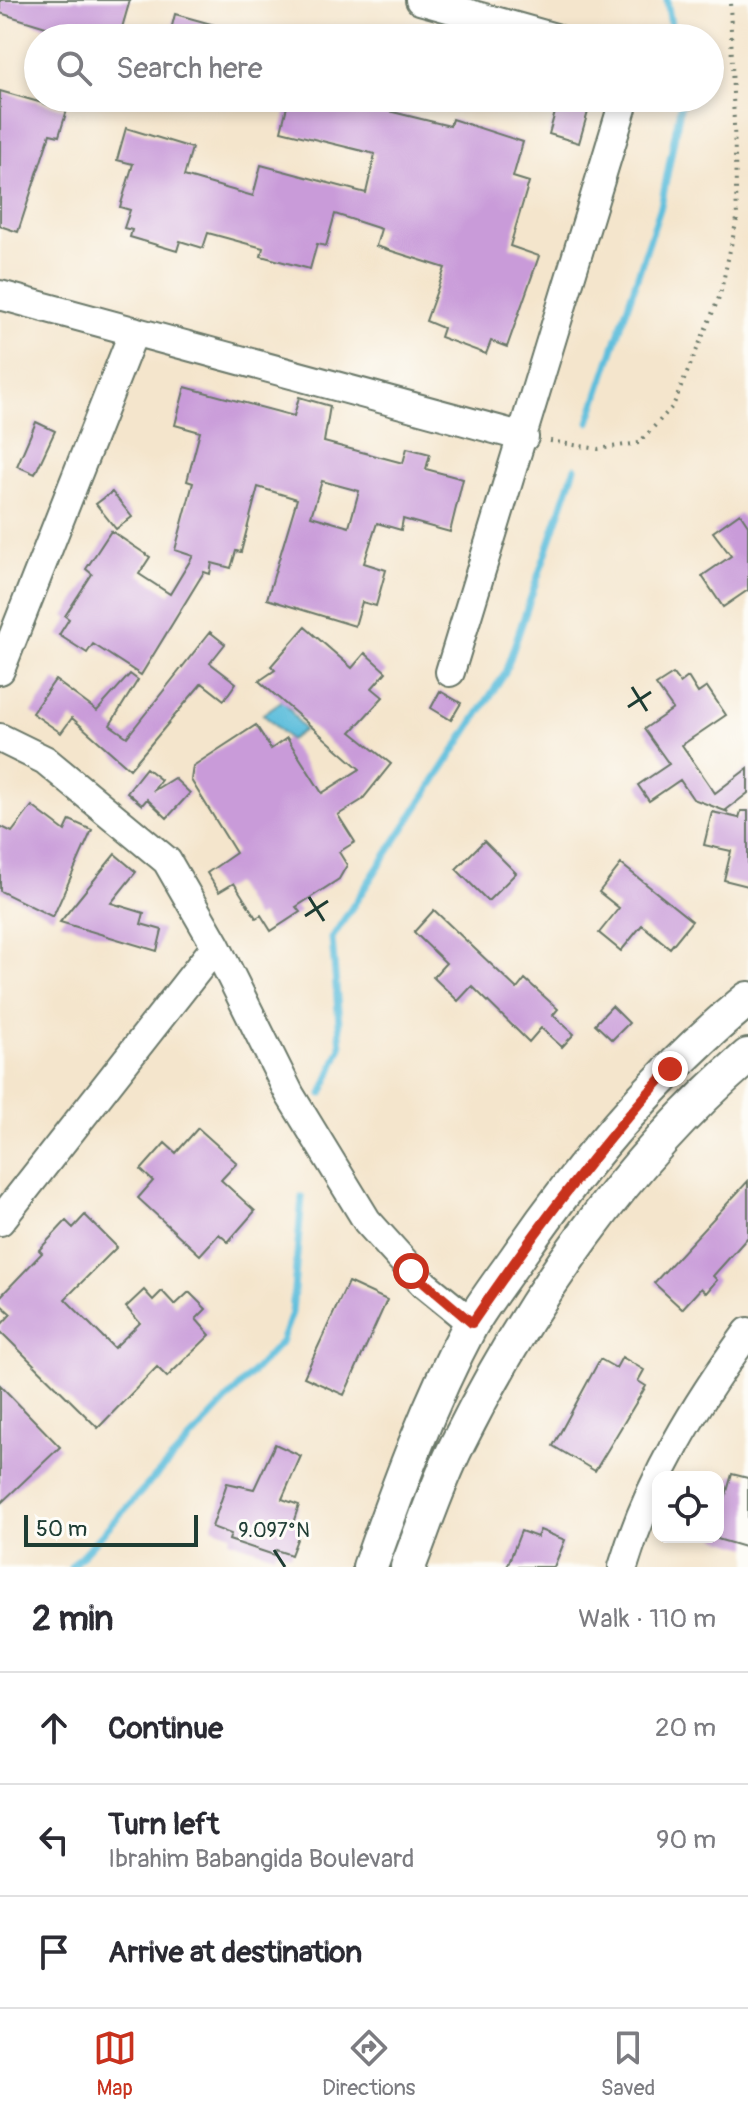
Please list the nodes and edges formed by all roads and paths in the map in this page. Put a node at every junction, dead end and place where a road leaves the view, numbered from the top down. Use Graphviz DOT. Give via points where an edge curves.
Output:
graph roads {
  1 [pos="420,0"];
  2 [pos="730,0"];
  3 [pos="505,24"];
  4 [pos="621,112"];
  5 [pos="0,295"];
  6 [pos="134,331"];
  7 [pos="524,437"];
  8 [pos="0,670"];
  9 [pos="450,672"];
  10 [pos="0,738"];
  11 [pos="216,946"];
  12 [pos="748,999"];
  13 [pos="748,1056"];
  14 [pos="0,1221"];
  15 [pos="472,1323"];
  16 [pos="748,1332"];
  17 [pos="370,1567"];
  18 [pos="408,1567"];
  19 [pos="623,1567"];
  1 -- 3 [label="street"];
  2 -- 7 [label="path" via="737,219 720,295 673,406 639,443 598,449"];
  4 -- 7 [label="street"];
  5 -- 6 [label="street"];
  6 -- 7 [label="street"];
  6 -- 8 [label="street"];
  7 -- 9 [label="street"];
  10 -- 11 [label="street" via="45,760 167,861"];
  11 -- 14 [label="street"];
  11 -- 15 [label="street" via="290,1095 367,1221 424,1284"];
  12 -- 15 [label="street" via="670,1069 607,1136"];
  13 -- 18 [label="street" via="702,1095 617,1195 518,1332 457,1445"];
  15 -- 17 [label="street" via="432,1405"];
  16 -- 19 [label="street" via="659,1469"];
}
